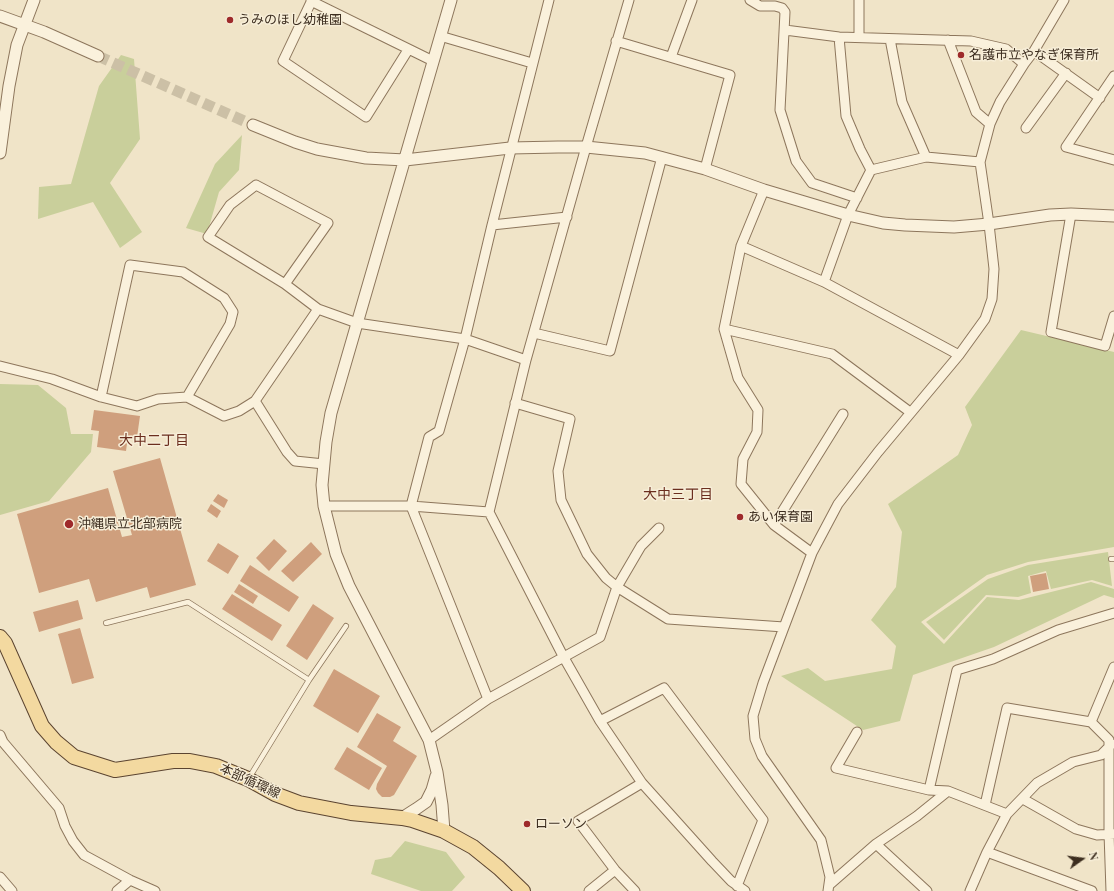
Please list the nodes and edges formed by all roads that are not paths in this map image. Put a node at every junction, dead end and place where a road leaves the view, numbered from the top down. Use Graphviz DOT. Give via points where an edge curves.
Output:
graph roads {
  1 [pos="34,0"];
  2 [pos="312,0"];
  3 [pos="450,0"];
  4 [pos="549,0"];
  5 [pos="629,0"];
  6 [pos="692,0"];
  7 [pos="750,0"];
  8 [pos="859,0"];
  9 [pos="1064,0"];
  10 [pos="0,16"];
  11 [pos="24,26"];
  12 [pos="784,30"];
  13 [pos="440,36"];
  14 [pos="839,37"];
  15 [pos="859,38"];
  16 [pos="890,38"];
  17 [pos="948,40"];
  18 [pos="616,41"];
  19 [pos="408,50"];
  20 [pos="1034,51"];
  21 [pos="98,56"];
  22 [pos="670,57"];
  23 [pos="433,61"];
  24 [pos="532,63"];
  25 [pos="1024,64"];
  26 [pos="1066,73"];
  27 [pos="1114,76"];
  28 [pos="1100,98"];
  29 [pos="990,124"];
  30 [pos="253,125"];
  31 [pos="1026,128"];
  32 [pos="586,147"];
  33 [pos="510,148"];
  34 [pos="0,153"];
  35 [pos="662,157"];
  36 [pos="926,157"];
  37 [pos="404,160"];
  38 [pos="1114,160"];
  39 [pos="980,162"];
  40 [pos="705,170"];
  41 [pos="871,170"];
  42 [pos="764,190"];
  43 [pos="857,198"];
  44 [pos="1071,214"];
  45 [pos="848,215"];
  46 [pos="1114,216"];
  47 [pos="567,217"];
  48 [pos="989,224"];
  49 [pos="492,225"];
  50 [pos="742,246"];
  51 [pos="824,282"];
  52 [pos="285,284"];
  53 [pos="318,309"];
  54 [pos="1114,316"];
  55 [pos="357,324"];
  56 [pos="724,329"];
  57 [pos="534,332"];
  58 [pos="465,339"];
  59 [pos="959,355"];
  60 [pos="526,360"];
  61 [pos="0,366"];
  62 [pos="101,397"];
  63 [pos="187,397"];
  64 [pos="255,401"];
  65 [pos="515,403"];
  66 [pos="910,412"];
  67 [pos="843,414"];
  68 [pos="324,464"];
  69 [pos="324,506"];
  70 [pos="412,506"];
  71 [pos="489,512"];
  72 [pos="774,525"];
  73 [pos="659,528"];
  74 [pos="812,553"];
  75 [pos="617,587"];
  76 [pos="1114,613"];
  77 [pos="106,624"];
  78 [pos="346,626"];
  79 [pos="784,627"];
  80 [pos="0,637"];
  81 [pos="563,656"];
  82 [pos="1114,667"];
  83 [pos="309,680"];
  84 [pos="488,699"];
  85 [pos="600,721"];
  86 [pos="1091,722"];
  87 [pos="857,732"];
  88 [pos="0,735"];
  89 [pos="429,740"];
  90 [pos="1112,744"];
  91 [pos="437,772"];
  92 [pos="248,779"];
  93 [pos="642,783"];
  94 [pos="929,790"];
  95 [pos="948,791"];
  96 [pos="1023,799"];
  97 [pos="985,805"];
  98 [pos="1007,814"];
  99 [pos="402,818"];
  100 [pos="444,831"];
  101 [pos="1112,833"];
  102 [pos="876,844"];
  103 [pos="987,852"];
  104 [pos="615,870"];
  105 [pos="0,878"];
  106 [pos="130,880"];
  107 [pos="737,886"];
  108 [pos="828,888"];
  109 [pos="12,891"];
  110 [pos="117,891"];
  111 [pos="155,891"];
  112 [pos="522,891"];
  113 [pos="588,891"];
  114 [pos="635,891"];
  115 [pos="745,891"];
  116 [pos="926,891"];
  117 [pos="970,891"];
  118 [pos="1092,891"];
  119 [pos="1111,891"];
  1 -- 11 [label="street"];
  2 -- 19 [label="street"];
  2 -- 19 [label="street" via="283,60 366,117"];
  3 -- 13 [label="street"];
  4 -- 24 [label="street"];
  5 -- 18 [label="street"];
  6 -- 22 [label="street"];
  7 -- 12 [label="street" via="760,6 782,8 785,12"];
  8 -- 15 [label="street"];
  9 -- 20 [label="street"];
  10 -- 11 [label="street"];
  11 -- 21 [label="street"];
  11 -- 34 [label="street" via="17,45 9,86"];
  12 -- 14 [label="street"];
  12 -- 43 [label="street" via="780,110 796,161 812,183"];
  13 -- 23 [label="street"];
  13 -- 24 [label="street"];
  14 -- 15 [label="street"];
  14 -- 41 [label="street" via="846,116"];
  15 -- 16 [label="street"];
  16 -- 17 [label="street"];
  16 -- 36 [label="street" via="902,102"];
  17 -- 25 [label="street" via="971,41 1006,49"];
  17 -- 29 [label="street" via="976,112"];
  18 -- 22 [label="street"];
  18 -- 32 [label="street"];
  19 -- 23 [label="street"];
  20 -- 25 [label="street"];
  20 -- 26 [label="street"];
  22 -- 40 [label="street" via="730,75"];
  23 -- 37 [label="street"];
  24 -- 33 [label="street"];
  25 -- 29 [label="street" via="1000,102"];
  26 -- 28 [label="street"];
  26 -- 31 [label="street"];
  27 -- 28 [label="street"];
  28 -- 38 [label="street" via="1066,147"];
  29 -- 39 [label="street"];
  30 -- 37 [label="street" via="295,142 324,150 366,158"];
  32 -- 33 [label="street"];
  32 -- 35 [label="street"];
  32 -- 47 [label="street"];
  33 -- 37 [label="street"];
  33 -- 49 [label="street"];
  35 -- 40 [label="street"];
  35 -- 57 [label="street" via="610,350"];
  36 -- 39 [label="street"];
  36 -- 41 [label="street"];
  37 -- 55 [label="street"];
  39 -- 48 [label="street"];
  40 -- 42 [label="street"];
  41 -- 43 [label="street"];
  42 -- 45 [label="street"];
  42 -- 50 [label="street"];
  43 -- 45 [label="street"];
  44 -- 46 [label="street"];
  44 -- 48 [label="street"];
  44 -- 54 [label="street" via="1051,332 1106,346"];
  45 -- 48 [label="street" via="905,226 954,227"];
  45 -- 51 [label="street"];
  47 -- 49 [label="street"];
  47 -- 57 [label="street"];
  48 -- 59 [label="street" via="994,269 992,299 985,319"];
  49 -- 58 [label="street"];
  50 -- 51 [label="street"];
  50 -- 56 [label="street"];
  51 -- 59 [label="street"];
  52 -- 52 [label="street" via="208,237 230,205 256,185 328,223"];
  52 -- 53 [label="street"];
  53 -- 55 [label="street"];
  53 -- 64 [label="street"];
  55 -- 58 [label="street"];
  55 -- 68 [label="street" via="331,413"];
  56 -- 66 [label="street" via="832,354"];
  56 -- 72 [label="street" via="738,378 758,410 757,432 742,459 741,484"];
  57 -- 60 [label="street"];
  58 -- 60 [label="street"];
  58 -- 70 [label="street" via="439,431 429,437"];
  59 -- 66 [label="street"];
  60 -- 65 [label="street"];
  61 -- 62 [label="street" via="52,378"];
  62 -- 63 [label="street" via="137,406 158,399"];
  62 -- 63 [label="street" via="130,265 183,272 224,298 233,312 230,324"];
  63 -- 64 [label="street" via="224,416 239,411"];
  64 -- 68 [label="street" via="286,452 295,461"];
  65 -- 71 [label="street"];
  65 -- 75 [label="street" via="570,419 558,471 561,500 587,554 606,578"];
  66 -- 74 [label="street" via="838,504"];
  67 -- 72 [label="street"];
  68 -- 69 [label="street"];
  69 -- 70 [label="street"];
  69 -- 89 [label="street" via="336,554 349,586"];
  70 -- 71 [label="street"];
  70 -- 84 [label="street"];
  71 -- 81 [label="street"];
  72 -- 74 [label="street"];
  73 -- 75 [label="street" via="641,546"];
  74 -- 79 [label="street"];
  75 -- 79 [label="street" via="668,619"];
  75 -- 81 [label="street" via="600,637"];
  76 -- 94 [label="street" via="1058,630 993,659 957,670"];
  77 -- 83 [label="lane" via="188,602"];
  78 -- 83 [label="lane"];
  79 -- 108 [label="street" via="753,716 756,739 762,756 821,840 830,877"];
  80 -- 92 [label="main road, 本部循環線" via="42,726 74,757 115,770 172,761 190,761 216,766"];
  81 -- 84 [label="street"];
  81 -- 85 [label="street"];
  82 -- 86 [label="street"];
  83 -- 92 [label="lane"];
  84 -- 89 [label="street"];
  85 -- 93 [label="street"];
  85 -- 107 [label="street" via="664,688 763,820"];
  86 -- 90 [label="street"];
  86 -- 97 [label="street" via="1007,708"];
  87 -- 94 [label="street" via="836,768"];
  88 -- 106 [label="street" via="3,742 59,808 65,826 84,855"];
  89 -- 91 [label="street"];
  90 -- 96 [label="street" via="1101,755 1073,762 1058,770 1037,783"];
  90 -- 101 [label="street"];
  91 -- 99 [label="street" via="426,802"];
  91 -- 100 [label="street"];
  92 -- 99 [label="main road, 本部循環線" via="274,794 299,803 351,813"];
  93 -- 104 [label="street" via="578,821"];
  93 -- 107 [label="street"];
  94 -- 95 [label="street"];
  95 -- 97 [label="street"];
  95 -- 102 [label="street"];
  96 -- 98 [label="street"];
  96 -- 101 [label="street" via="1076,829 1097,835"];
  97 -- 98 [label="street"];
  98 -- 103 [label="street"];
  99 -- 100 [label="main road, 本部循環線"];
  100 -- 112 [label="main road, 本部循環線" via="473,847"];
  101 -- 119 [label="street"];
  102 -- 108 [label="street"];
  102 -- 116 [label="street"];
  103 -- 117 [label="street"];
  103 -- 118 [label="street"];
  104 -- 113 [label="street"];
  104 -- 114 [label="street"];
  105 -- 109 [label="street"];
  106 -- 110 [label="street"];
  106 -- 111 [label="street"];
  107 -- 115 [label="street"];
}
